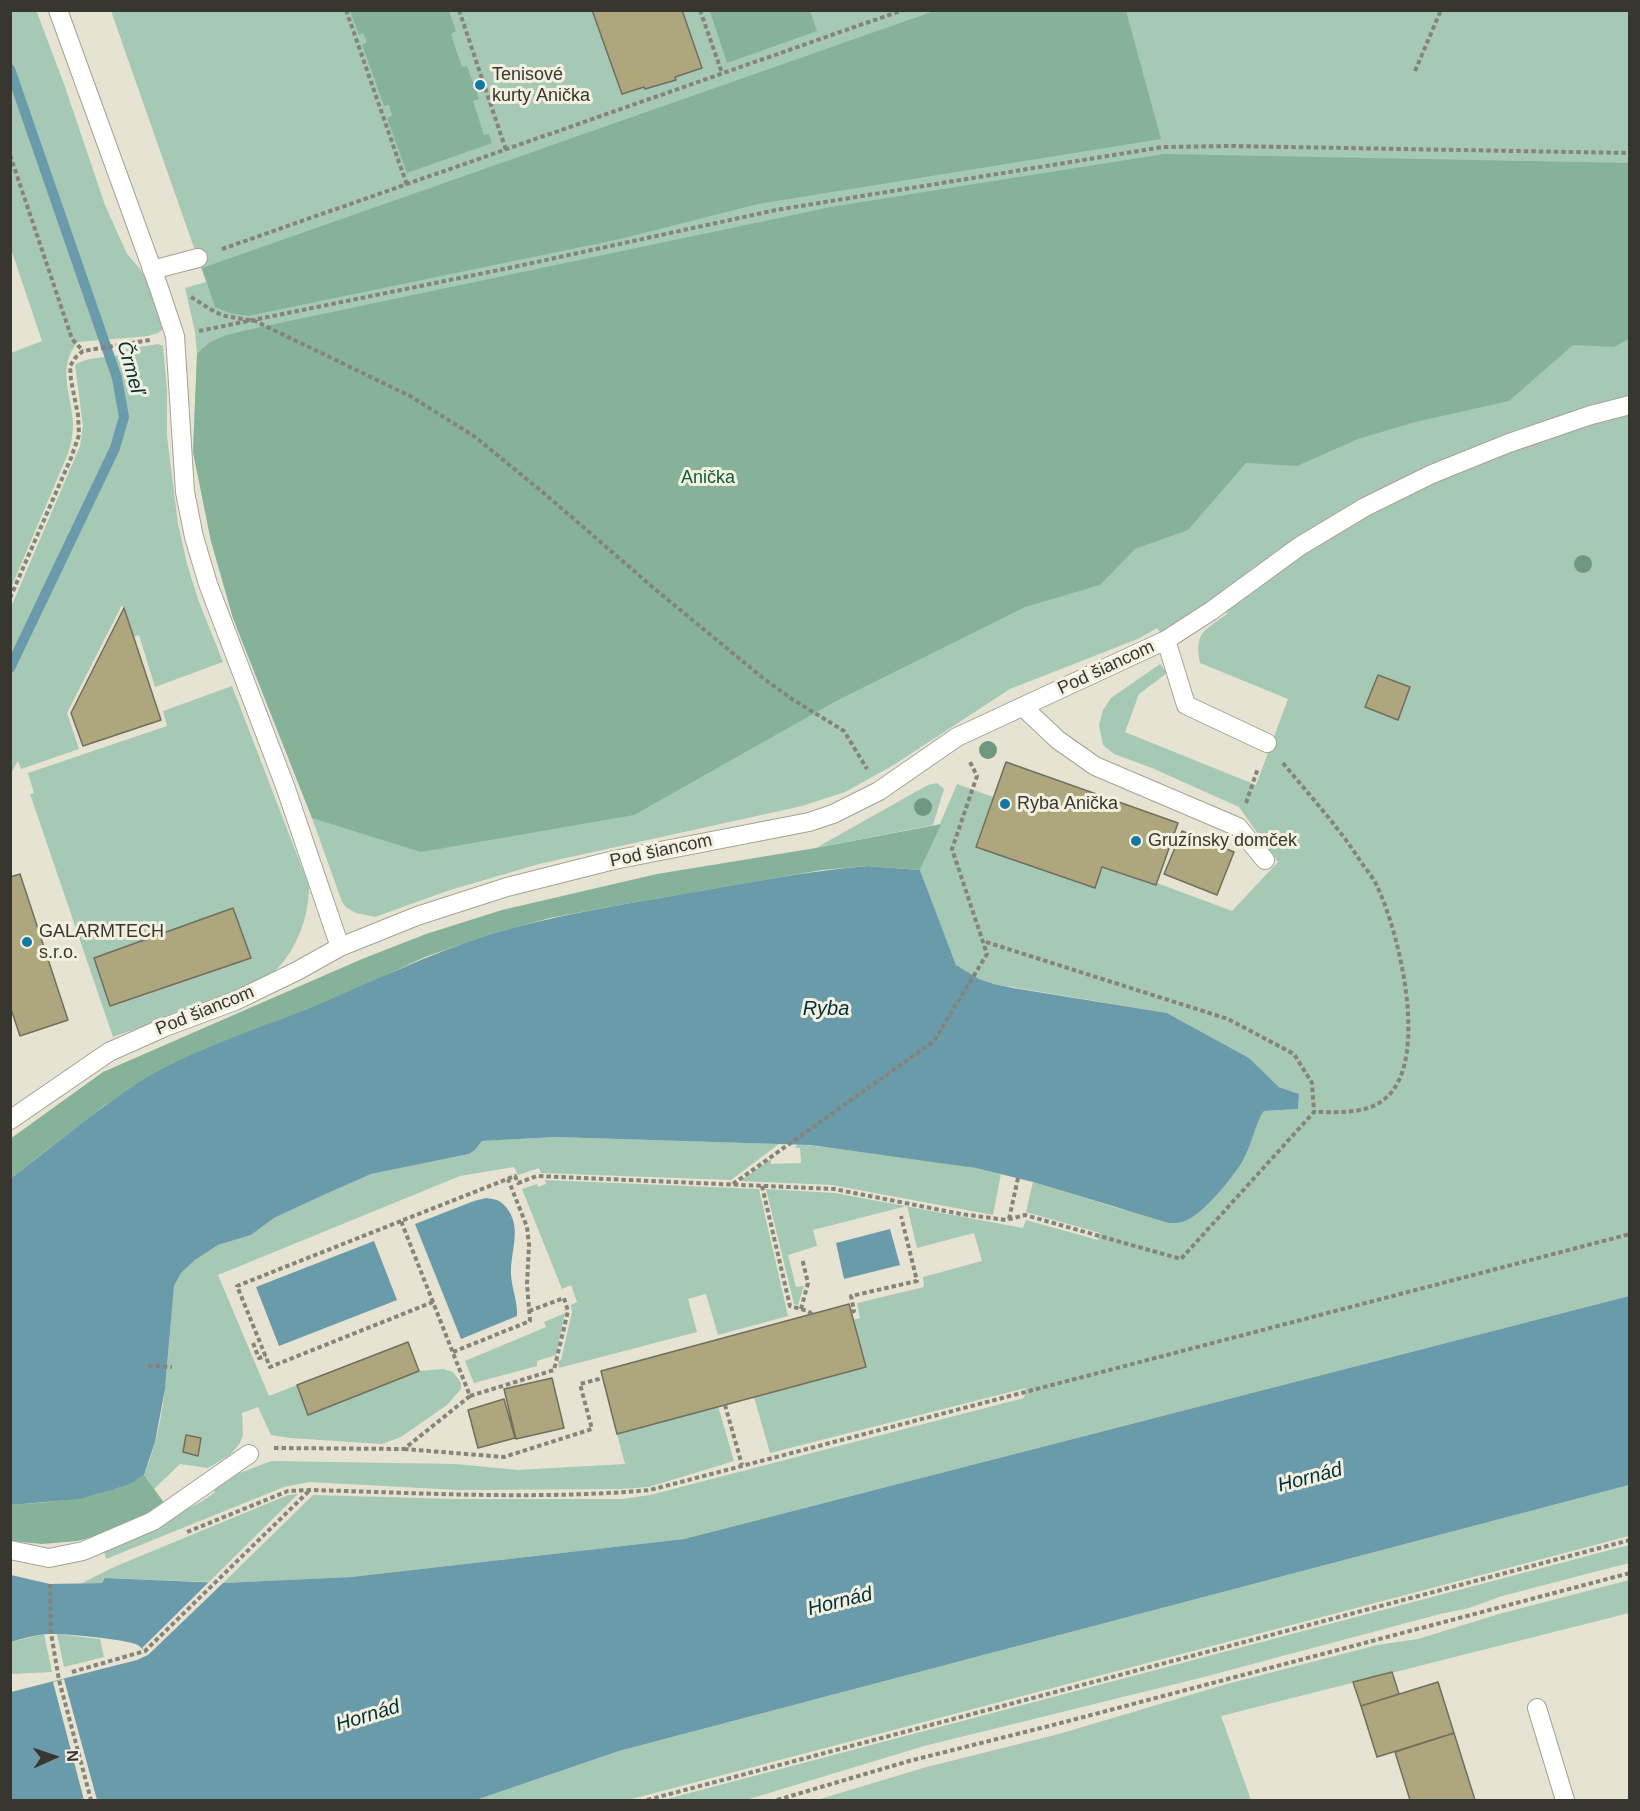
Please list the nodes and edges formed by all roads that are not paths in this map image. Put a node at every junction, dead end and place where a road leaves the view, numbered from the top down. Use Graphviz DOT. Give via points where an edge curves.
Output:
graph roads {
  1 [pos="58,10"];
  2 [pos="198,258"];
  3 [pos="153,273"];
  4 [pos="1629,405"];
  5 [pos="1166,640"];
  6 [pos="1023,707"];
  7 [pos="1267,743"];
  8 [pos="1264,860"];
  9 [pos="340,947"];
  10 [pos="10,1120"];
  11 [pos="249,1454"];
  12 [pos="10,1550"];
  13 [pos="1537,1708"];
  14 [pos="1565,1800"];
  1 -- 3 [label="lane"];
  2 -- 3 [label="lane"];
  3 -- 9 [label="lane" via="175,336 185,492 194,537"];
  4 -- 5 [label="lane" via="1509,443 1365,507 1300,546"];
  5 -- 6 [label="lane, Pod šiancom"];
  5 -- 7 [label="lane, Pod šiancom" via="1186,705"];
  6 -- 8 [label="lane" via="1058,740 1095,766 1238,827"];
  6 -- 9 [label="lane, Pod šiancom" via="957,737 879,791 833,814 507,887 417,916"];
  9 -- 10 [label="lane, Pod šiancom" via="235,1001 109,1052"];
  11 -- 12 [label="lane" via="153,1521 83,1551 49,1557"];
  13 -- 14 [label="lane"];
}
